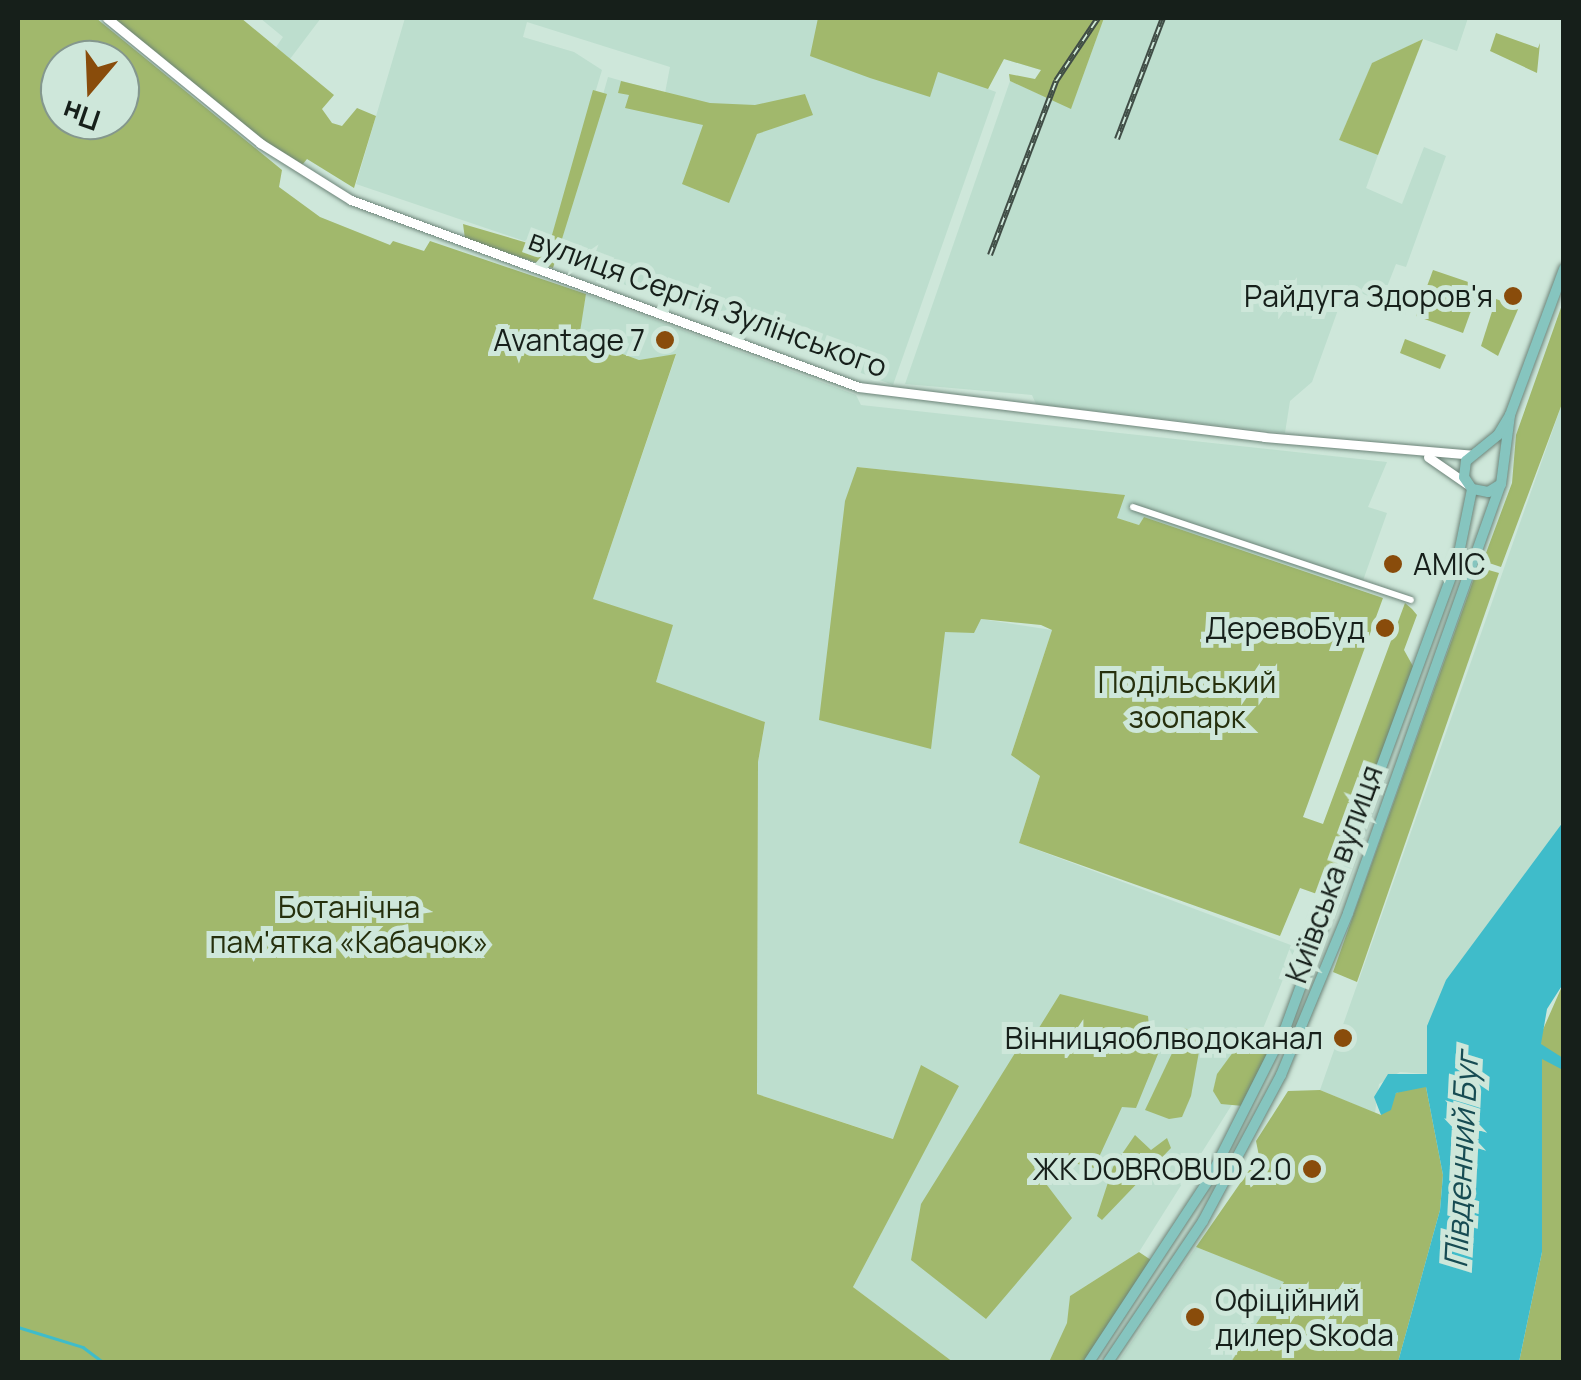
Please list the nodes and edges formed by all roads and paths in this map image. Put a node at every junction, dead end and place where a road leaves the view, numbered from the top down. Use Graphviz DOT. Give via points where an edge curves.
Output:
graph roads {
  1 [pos="108,18"];
  2 [pos="1564,269"];
  3 [pos="1510,415"];
  4 [pos="1476,453"];
  5 [pos="1421,454"];
  6 [pos="1504,468"];
  7 [pos="1501,484"];
  8 [pos="1470,487"];
  9 [pos="1133,507"];
  10 [pos="1411,600"];
  11 [pos="1426,648"];
  12 [pos="1440,654"];
  13 [pos="1256,1092"];
  14 [pos="1270,1098"];
  15 [pos="1210,1178"];
  16 [pos="1224,1186"];
  17 [pos="1089,1362"];
  18 [pos="1108,1362"];
  1 -- 5 [label="street, вулиця Сергія Зулінського" via="260,143 352,200 858,387"];
  2 -- 3 [label="main road"];
  3 -- 4 [label="main road"];
  3 -- 6 [label="main road"];
  4 -- 5 [label="street, вулиця Сергія Зулінського"];
  4 -- 6 [label="main road" via="1495,454"];
  4 -- 8 [label="main road" via="1463,468"];
  5 -- 8 [label="street"];
  6 -- 7 [label="main road"];
  7 -- 8 [label="main road" via="1488,492"];
  7 -- 12 [label="main road, Київська вулиця"];
  8 -- 11 [label="main road, Київська вулиця" via="1462,545"];
  9 -- 10 [label="street"];
  11 -- 12 [label="main road"];
  11 -- 13 [label="main road, Київська вулиця" via="1314,963"];
  12 -- 14 [label="main road, Київська вулиця" via="1324,976"];
  13 -- 14 [label="main road"];
  13 -- 15 [label="main road, Київська вулиця"];
  14 -- 16 [label="main road, Київська вулиця"];
  15 -- 16 [label="main road"];
  15 -- 17 [label="main road, Київська вулиця"];
  16 -- 18 [label="main road, Київська вулиця"];
}
